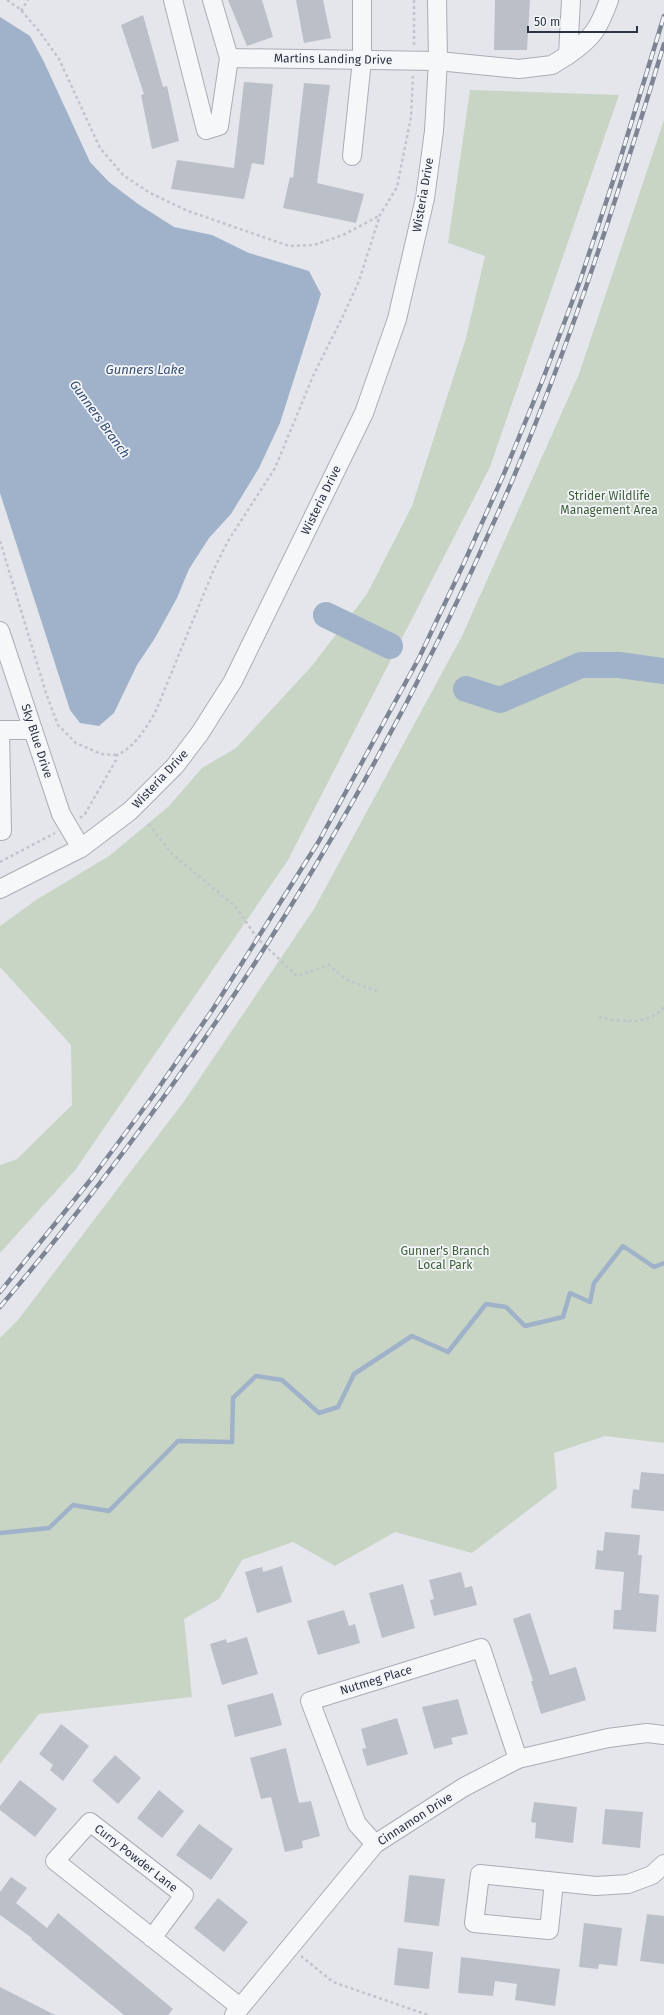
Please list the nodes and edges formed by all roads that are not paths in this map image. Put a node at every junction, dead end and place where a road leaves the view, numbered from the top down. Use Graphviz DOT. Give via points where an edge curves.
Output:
graph roads {
  1 [pos="173,0"];
  2 [pos="212,0"];
  3 [pos="362,0"];
  4 [pos="437,0"];
  5 [pos="570,0"];
  6 [pos="609,0"];
  7 [pos="568,55"];
  8 [pos="228,58"];
  9 [pos="362,60"];
  10 [pos="438,62"];
  11 [pos="352,156"];
  12 [pos="0,631"];
  13 [pos="0,718"];
  14 [pos="0,730"];
  15 [pos="33,730"];
  16 [pos="2,831"];
  17 [pos="81,848"];
  18 [pos="0,889"];
  19 [pos="664,1735"];
  20 [pos="518,1759"];
  21 [pos="374,1844"];
  22 [pos="664,1864"];
  23 [pos="554,1882"];
  24 [pos="152,1938"];
  25 [pos="237,2011"];
  1 -- 8 [label="street" via="206,130 219,126"];
  2 -- 8 [label="street"];
  3 -- 9 [label="street"];
  4 -- 10 [label="street, Wisteria Drive"];
  5 -- 7 [label="street"];
  6 -- 7 [label="street, Martins Landing Drive" via="602,21 588,41"];
  7 -- 10 [label="street, Martins Landing Drive" via="552,65 519,69"];
  8 -- 9 [label="street, Martins Landing Drive"];
  9 -- 10 [label="street, Martins Landing Drive"];
  9 -- 11 [label="street"];
  10 -- 17 [label="street, Wisteria Drive" via="434,131 425,198 397,319 364,413 232,681 200,733 175,766 130,811"];
  12 -- 15 [label="street, Sky Blue Drive"];
  13 -- 14 [label="street"];
  14 -- 15 [label="street"];
  14 -- 16 [label="street"];
  15 -- 17 [label="street, Sky Blue Drive" via="60,814"];
  17 -- 18 [label="street, Wisteria Drive"];
  19 -- 20 [label="street, Cinnamon Drive" via="608,1738"];
  20 -- 21 [label="street, Cinnamon Drive" via="464,1787"];
  20 -- 21 [label="street, Nutmeg Place" via="480,1648 310,1701 356,1824"];
  21 -- 25 [label="street, Cinnamon Drive"];
  22 -- 23 [label="street" via="652,1875 628,1884 596,1886"];
  23 -- 23 [label="street" via="480,1874 474,1923 549,1930"];
  24 -- 24 [label="street, Curry Powder Lane" via="55,1861 90,1822 184,1895"];
  24 -- 25 [label="street, Curry Powder Lane"];
}
